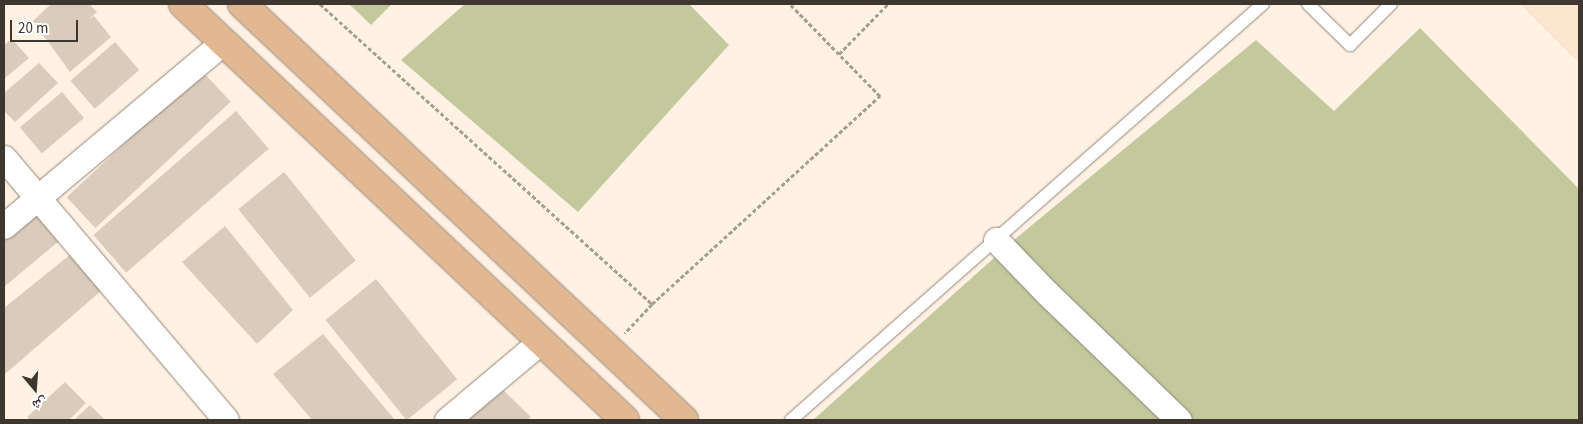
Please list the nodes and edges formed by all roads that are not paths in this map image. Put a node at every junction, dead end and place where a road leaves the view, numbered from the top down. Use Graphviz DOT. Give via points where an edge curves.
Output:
graph roads {
  1 [pos="183,4"];
  2 [pos="242,4"];
  3 [pos="1263,4"];
  4 [pos="1308,4"];
  5 [pos="1391,4"];
  6 [pos="223,42"];
  7 [pos="4,158"];
  8 [pos="37,198"];
  9 [pos="4,226"];
  10 [pos="996,240"];
  11 [pos="541,342"];
  12 [pos="226,420"];
  13 [pos="447,420"];
  14 [pos="625,420"];
  15 [pos="684,420"];
  16 [pos="791,420"];
  17 [pos="1179,420"];
  1 -- 6 [label="main road"];
  2 -- 15 [label="main road"];
  3 -- 10 [label="lane"];
  4 -- 5 [label="lane" via="1350,45"];
  6 -- 8 [label="street"];
  6 -- 11 [label="main road"];
  7 -- 8 [label="street"];
  8 -- 9 [label="street"];
  8 -- 12 [label="street"];
  10 -- 16 [label="lane"];
  10 -- 17 [label="street"];
  11 -- 13 [label="street"];
  11 -- 14 [label="main road"];
}
